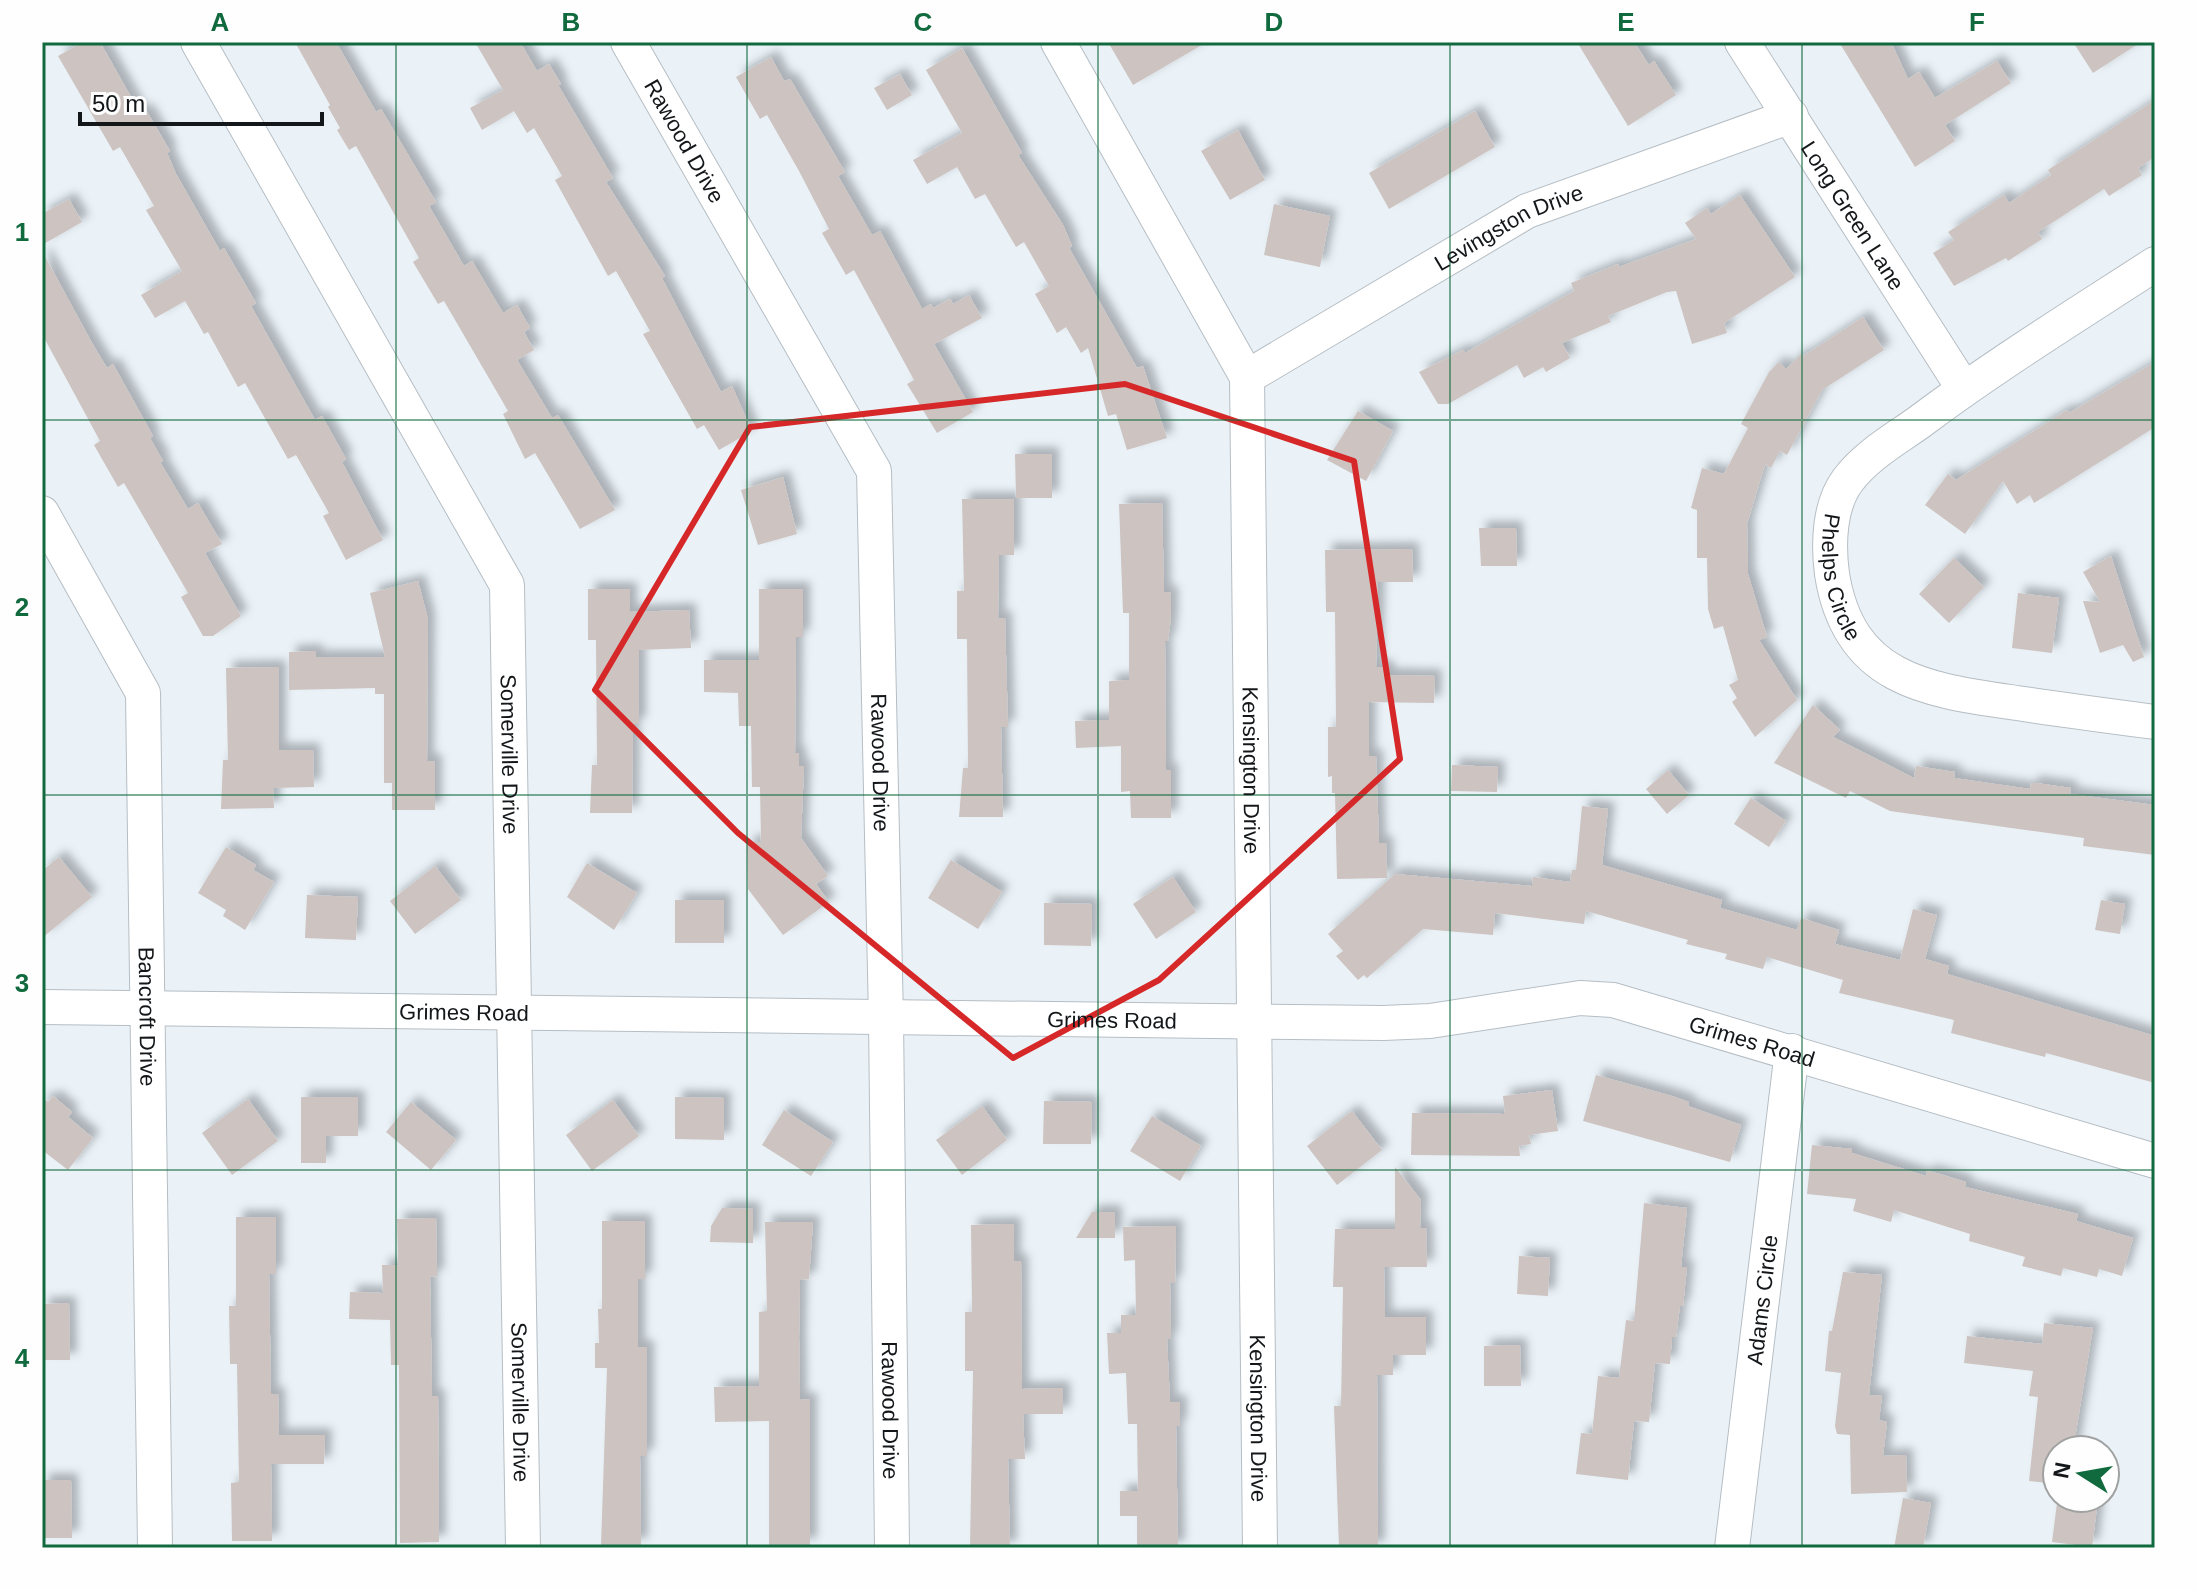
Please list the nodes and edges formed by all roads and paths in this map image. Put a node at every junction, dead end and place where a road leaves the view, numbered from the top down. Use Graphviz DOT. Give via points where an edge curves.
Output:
graph roads {
  1 [pos="198,42"];
  2 [pos="628,42"];
  3 [pos="1058,42"];
  4 [pos="1742,42"];
  5 [pos="1791,116"];
  6 [pos="2155,264"];
  7 [pos="1247,377"];
  8 [pos="1964,389"];
  9 [pos="42,513"];
  10 [pos="2155,722"];
  11 [pos="42,1007"];
  12 [pos="149,1007"];
  13 [pos="517,1014"];
  14 [pos="886,1018"];
  15 [pos="1253,1022"];
  16 [pos="1792,1051"];
  17 [pos="2155,1161"];
  18 [pos="155,1548"];
  19 [pos="523,1548"];
  20 [pos="892,1548"];
  21 [pos="1260,1548"];
  22 [pos="1732,1548"];
  1 -- 13 [label="street, Somerville Drive" via="507,585"];
  2 -- 14 [label="street, Rawood Drive" via="874,471"];
  3 -- 7 [label="street, Kensington Drive"];
  4 -- 5 [label="street, Long Green Lane"];
  5 -- 7 [label="street, Levingston Drive" via="1527,211"];
  5 -- 8 [label="street, Long Green Lane"];
  6 -- 8 [label="street, Phelps Circle"];
  7 -- 15 [label="street, Kensington Drive"];
  8 -- 10 [label="street, Phelps Circle" via="1863,463 1846,482 1830,533 1843,617 1879,661 1916,685"];
  9 -- 12 [label="street, Bancroft Drive" via="143,693"];
  11 -- 12 [label="street, Grimes Road"];
  12 -- 13 [label="street, Grimes Road"];
  12 -- 18 [label="street, Bancroft Drive"];
  13 -- 14 [label="street, Grimes Road"];
  13 -- 19 [label="street, Somerville Drive"];
  14 -- 15 [label="street, Grimes Road"];
  14 -- 20 [label="street, Rawood Drive"];
  15 -- 16 [label="street, Grimes Road" via="1430,1021 1595,998"];
  15 -- 21 [label="street, Kensington Drive"];
  16 -- 17 [label="street, Grimes Road"];
  16 -- 22 [label="street, Adams Circle"];
}
